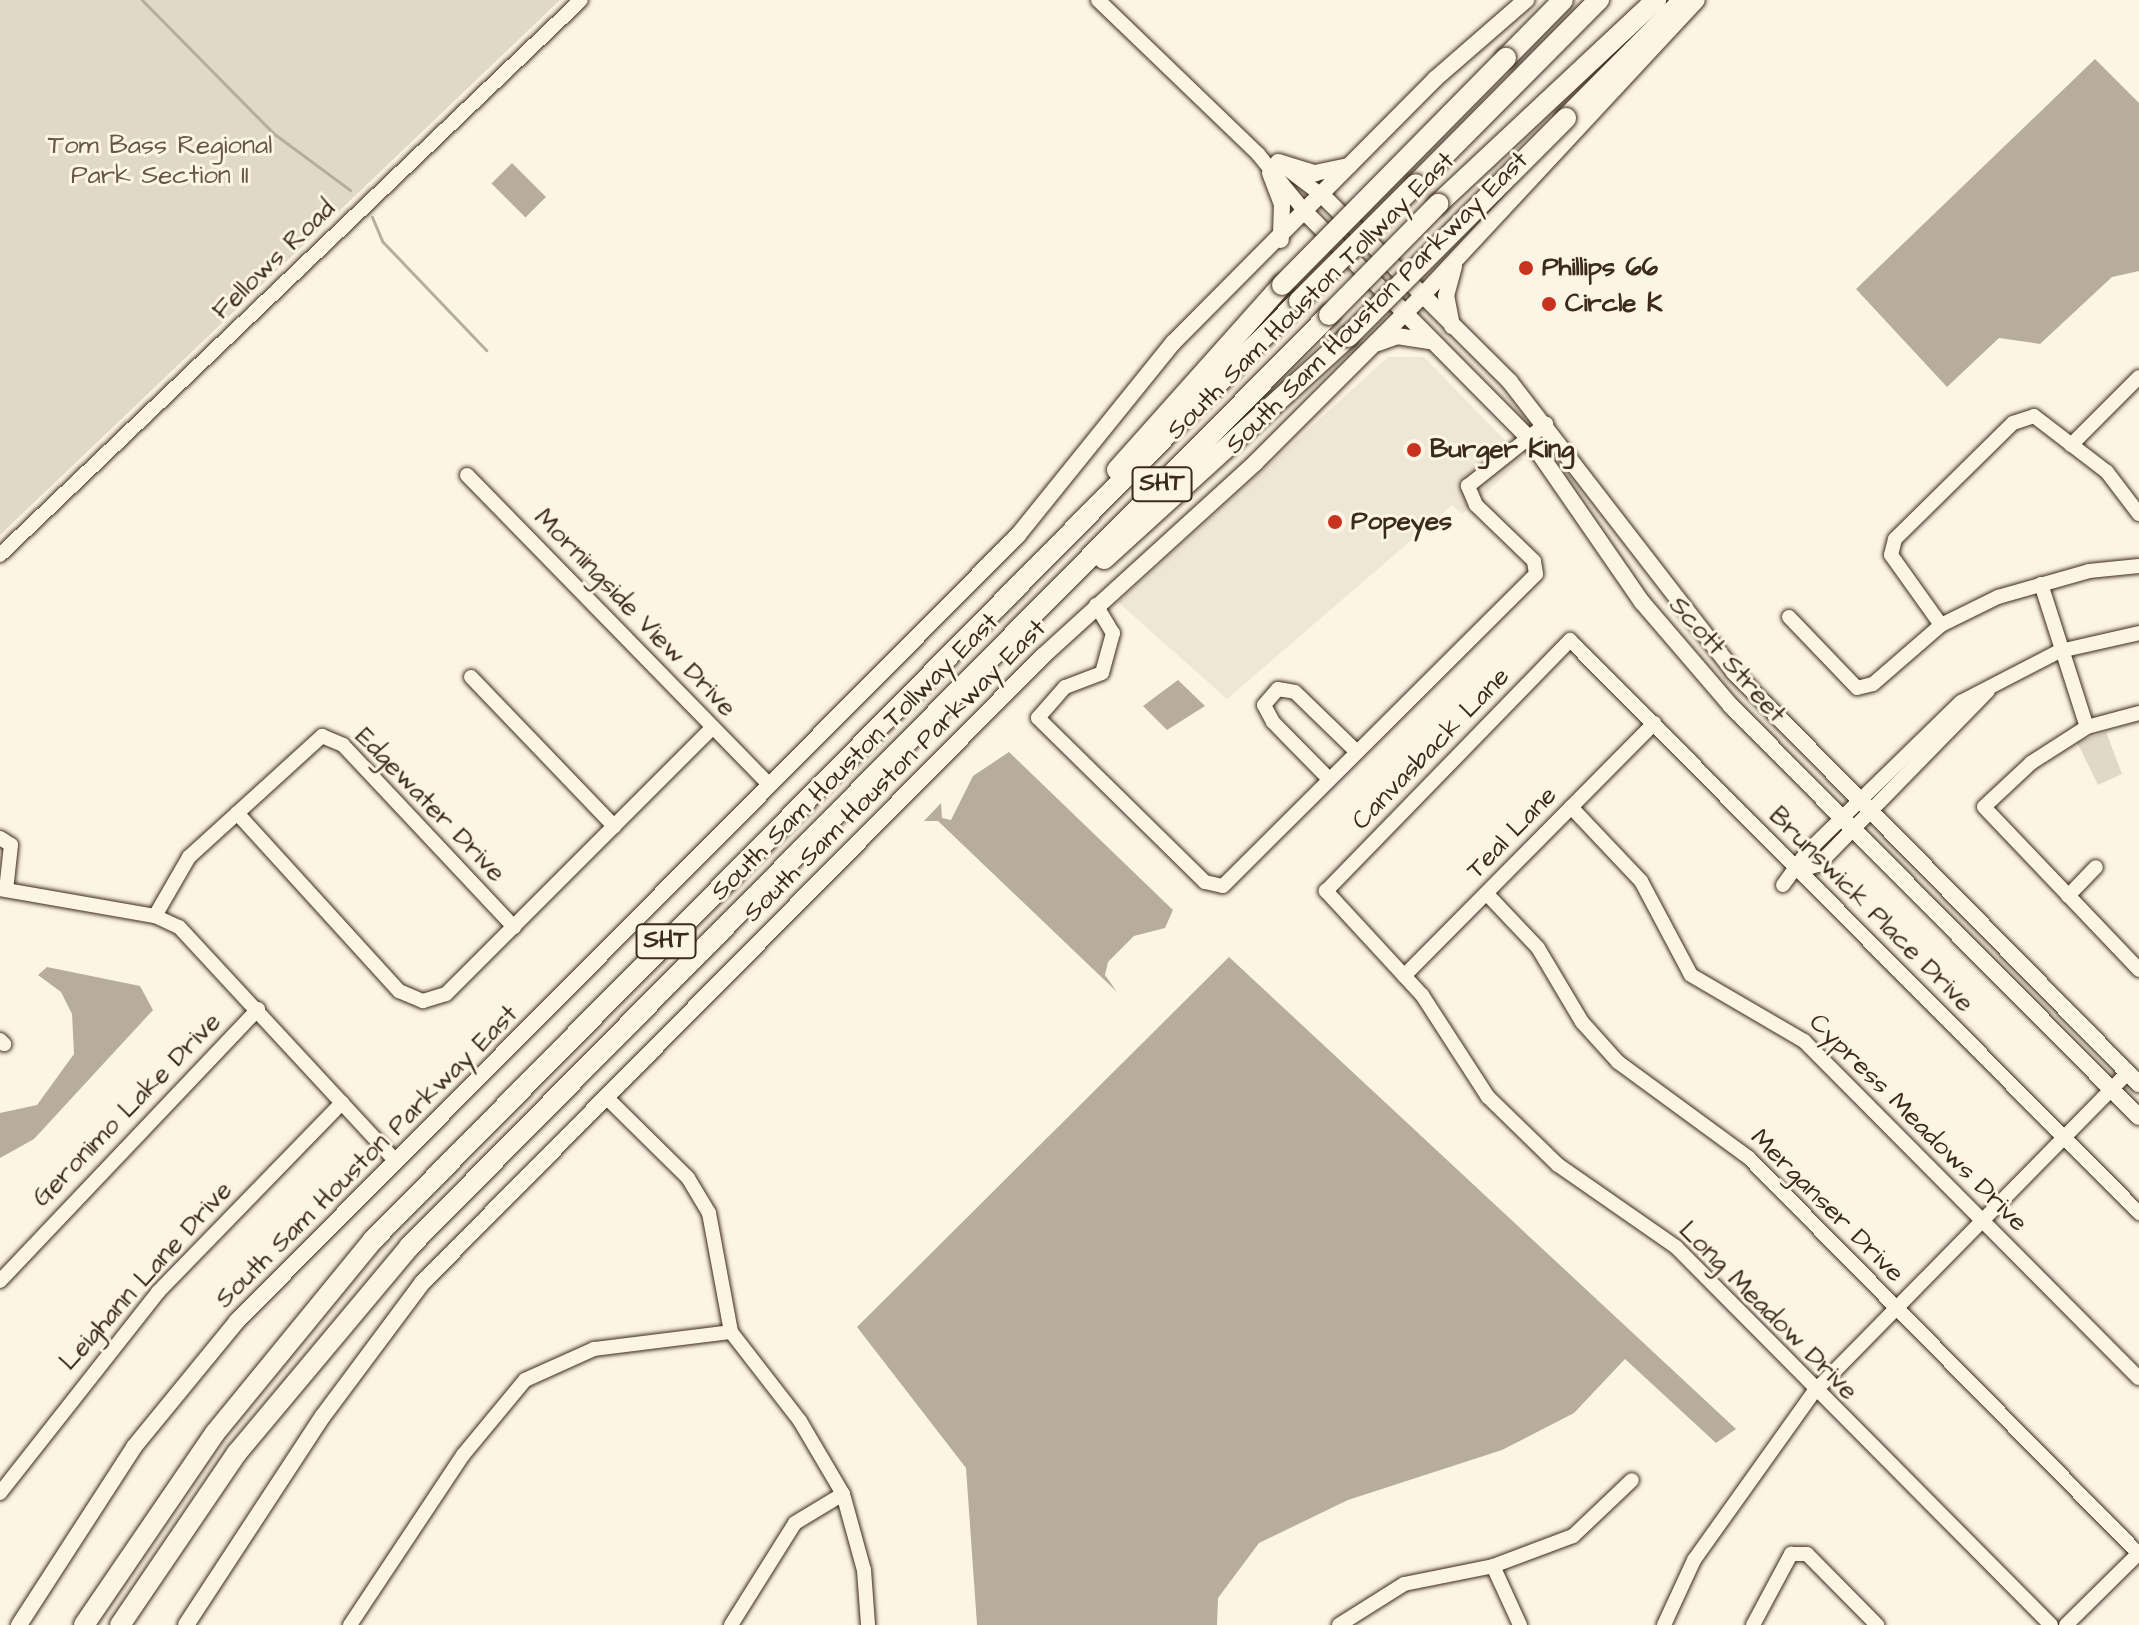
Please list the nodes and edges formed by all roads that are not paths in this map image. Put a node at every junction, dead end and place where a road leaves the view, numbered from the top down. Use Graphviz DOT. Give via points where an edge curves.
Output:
graph roads {
  1 [pos="581,0"];
  2 [pos="1098,0"];
  3 [pos="1526,0"];
  4 [pos="1563,0"];
  5 [pos="1588,0"];
  6 [pos="1599,0"];
  7 [pos="1640,0"];
  8 [pos="1656,0"];
  9 [pos="1683,0"];
  10 [pos="1697,0"];
  11 [pos="1579,20"];
  12 [pos="1355,164"];
  13 [pos="1274,167"];
  14 [pos="1324,197"];
  15 [pos="1438,204"];
  16 [pos="1307,214"];
  17 [pos="1281,240"];
  18 [pos="1457,259"];
  19 [pos="1421,297"];
  20 [pos="1404,314"];
  21 [pos="1452,326"];
  22 [pos="1435,343"];
  23 [pos="1373,345"];
  24 [pos="2139,377"];
  25 [pos="1546,424"];
  26 [pos="1528,437"];
  27 [pos="2071,445"];
  28 [pos="467,475"];
  29 [pos="2139,514"];
  30 [pos="1052,551"];
  31 [pos="0,555"];
  32 [pos="1640,555"];
  33 [pos="2139,566"];
  34 [pos="1620,569"];
  35 [pos="2041,584"];
  36 [pos="1096,605"];
  37 [pos="1789,617"];
  38 [pos="1941,625"];
  39 [pos="2139,633"];
  40 [pos="1570,640"];
  41 [pos="2060,651"];
  42 [pos="994,652"];
  43 [pos="471,677"];
  44 [pos="1999,679"];
  45 [pos="2139,713"];
  46 [pos="1654,723"];
  47 [pos="2087,727"];
  48 [pos="712,728"];
  49 [pos="1357,752"];
  50 [pos="1329,779"];
  51 [pos="769,785"];
  52 [pos="1860,797"];
  53 [pos="1571,807"];
  54 [pos="1872,810"];
  55 [pos="237,813"];
  56 [pos="1850,821"];
  57 [pos="614,826"];
  58 [pos="0,838"];
  59 [pos="2096,867"];
  60 [pos="1798,871"];
  61 [pos="1783,885"];
  62 [pos="3,890"];
  63 [pos="1326,891"];
  64 [pos="1487,894"];
  65 [pos="2068,896"];
  66 [pos="155,916"];
  67 [pos="514,927"];
  68 [pos="2139,970"];
  69 [pos="1404,976"];
  70 [pos="258,1009"];
  71 [pos="2134,1078"];
  72 [pos="2111,1089"];
  73 [pos="606,1097"];
  74 [pos="342,1103"];
  75 [pos="2139,1117"];
  76 [pos="2063,1137"];
  77 [pos="395,1160"];
  78 [pos="2139,1213"];
  79 [pos="1982,1220"];
  80 [pos="2,1274"];
  81 [pos="1894,1309"];
  82 [pos="731,1332"];
  83 [pos="2139,1378"];
  84 [pos="1814,1392"];
  85 [pos="1632,1480"];
  86 [pos="0,1493"];
  87 [pos="843,1494"];
  88 [pos="2139,1554"];
  89 [pos="1493,1566"];
  90 [pos="734,1621"];
  91 [pos="19,1625"];
  92 [pos="84,1625"];
  93 [pos="120,1625"];
  94 [pos="186,1625"];
  95 [pos="350,1625"];
  96 [pos="750,1625"];
  97 [pos="868,1625"];
  98 [pos="1339,1625"];
  99 [pos="1520,1625"];
  100 [pos="1664,1625"];
  101 [pos="1753,1625"];
  102 [pos="1877,1625"];
  103 [pos="2051,1625"];
  104 [pos="2066,1625"];
  1 -- 31 [label="street, Fellows Road"];
  2 -- 13 [label="street"];
  3 -- 12 [label="main road, South Sam Houston Parkway East" via="1435,79"];
  4 -- 30 [label="highway, bridge" via="1282,285 1153,425"];
  5 -- 11 [label="highway"];
  6 -- 11 [label="highway, South Sam Houston Tollway East / SHT"];
  7 -- 15 [label="highway, South Sam Houston Tollway East / SHT"];
  8 -- 15 [label="highway"];
  9 -- 42 [label="highway, bridge" via="1348,337"];
  10 -- 18 [label="main road, South Sam Houston Parkway East"];
  11 -- 30 [label="highway, South Sam Houston Tollway East / SHT, bridge"];
  12 -- 13 [label="main road" via="1315,173"];
  12 -- 14 [label="main road, South Sam Houston Parkway East"];
  13 -- 14 [label="street"];
  13 -- 16 [label="street"];
  13 -- 17 [label="main road" via="1282,204"];
  14 -- 16 [label="main road, South Sam Houston Parkway East"];
  14 -- 19 [label="main road, Scott Street"];
  15 -- 42 [label="highway, South Sam Houston Tollway East / SHT, bridge"];
  16 -- 17 [label="main road, South Sam Houston Parkway East"];
  16 -- 20 [label="main road, Scott Street"];
  17 -- 51 [label="main road, South Sam Houston Parkway East" via="1173,343 1018,535"];
  18 -- 19 [label="main road, South Sam Houston Parkway East"];
  18 -- 21 [label="main road" via="1446,296"];
  19 -- 20 [label="main road, South Sam Houston Parkway East"];
  19 -- 21 [label="main road, Scott Street"];
  20 -- 22 [label="main road, Scott Street"];
  20 -- 23 [label="main road, South Sam Houston Parkway East"];
  21 -- 25 [label="main road, Scott Street"];
  22 -- 23 [label="main road" via="1397,336"];
  22 -- 26 [label="main road, Scott Street"];
  23 -- 36 [label="main road, South Sam Houston Parkway East"];
  24 -- 27 [label="street"];
  25 -- 26 [label="street"];
  25 -- 32 [label="main road, Scott Street"];
  26 -- 34 [label="main road, Scott Street"];
  26 -- 49 [label="street" via="1468,486 1476,505 1534,561 1536,574"];
  27 -- 29 [label="street" via="2107,472"];
  27 -- 38 [label="street" via="2034,416 2013,423 1895,539 1891,555"];
  28 -- 48 [label="street, Morningside View Drive"];
  30 -- 92 [label="highway, South Sam Houston Tollway East / SHT" via="373,1240 215,1433"];
  32 -- 34 [label="main road"];
  32 -- 52 [label="main road, Scott Street" via="1734,672"];
  33 -- 35 [label="street"];
  34 -- 56 [label="main road, Scott Street" via="1731,706"];
  35 -- 38 [label="street"];
  35 -- 41 [label="street"];
  36 -- 50 [label="street" via="1113,633 1102,673 1065,687 1038,718 1205,882 1223,886"];
  36 -- 73 [label="main road, South Sam Houston Parkway East"];
  37 -- 38 [label="street" via="1857,688 1873,684"];
  39 -- 41 [label="street"];
  40 -- 46 [label="street, Brunswick Place Drive"];
  40 -- 63 [label="street, Canvasback Lane"];
  41 -- 44 [label="street"];
  41 -- 47 [label="street"];
  42 -- 93 [label="highway, South Sam Houston Tollway East / SHT" via="374,1286 237,1453"];
  43 -- 57 [label="street"];
  44 -- 52 [label="street" via="1937,719"];
  44 -- 54 [label="street"];
  45 -- 47 [label="street"];
  46 -- 53 [label="street, Teal Lane"];
  46 -- 60 [label="street, Brunswick Place Drive"];
  47 -- 65 [label="street" via="2031,763 1984,807"];
  48 -- 51 [label="street, Morningside View Drive"];
  48 -- 57 [label="street"];
  49 -- 50 [label="street"];
  49 -- 50 [label="street" via="1295,692 1278,689 1264,705 1273,722"];
  51 -- 77 [label="main road, South Sam Houston Parkway East"];
  52 -- 54 [label="main road, Scott Street"];
  52 -- 56 [label="street"];
  53 -- 64 [label="street, Teal Lane"];
  53 -- 79 [label="street, Cypress Meadows Drive" via="1641,881 1691,975 1706,990 1788,1027"];
  54 -- 56 [label="street"];
  54 -- 71 [label="main road, Scott Street"];
  55 -- 66 [label="street" via="183,864"];
  55 -- 67 [label="street, Edgewater Drive" via="312,742 334,739"];
  55 -- 67 [label="street" via="399,991 423,1001 446,994"];
  56 -- 60 [label="street" via="1818,865"];
  56 -- 72 [label="main road, Scott Street"];
  57 -- 67 [label="street"];
  58 -- 62 [label="street" via="11,845"];
  59 -- 65 [label="street"];
  60 -- 61 [label="street"];
  60 -- 76 [label="street, Brunswick Place Drive"];
  62 -- 66 [label="street"];
  63 -- 69 [label="street, Long Meadow Drive"];
  64 -- 69 [label="street, Teal Lane"];
  64 -- 81 [label="street, Merganser Drive" via="1538,948 1582,1022 1618,1062 1733,1144"];
  65 -- 68 [label="street"];
  66 -- 70 [label="street" via="198,943"];
  69 -- 84 [label="street, Long Meadow Drive" via="1488,1097 1558,1165 1676,1247"];
  70 -- 74 [label="street"];
  70 -- 80 [label="street, Geronimo Lake Drive"];
  71 -- 72 [label="street"];
  72 -- 75 [label="main road, Scott Street"];
  72 -- 76 [label="street"];
  73 -- 82 [label="street" via="698,1192 715,1229"];
  73 -- 94 [label="main road, South Sam Houston Parkway East" via="387,1324"];
  74 -- 77 [label="street"];
  74 -- 86 [label="street, Leighann Lane Drive" via="148,1303"];
  76 -- 78 [label="street, Brunswick Place Drive"];
  76 -- 79 [label="street"];
  77 -- 91 [label="main road, South Sam Houston Parkway East" via="237,1321 144,1436"];
  79 -- 81 [label="street"];
  79 -- 83 [label="street, Cypress Meadows Drive"];
  81 -- 84 [label="street"];
  81 -- 88 [label="street, Merganser Drive"];
  82 -- 87 [label="street" via="800,1421"];
  82 -- 95 [label="street" via="573,1354 525,1380 463,1455"];
  84 -- 100 [label="street" via="1694,1560"];
  84 -- 103 [label="street, Long Meadow Drive"];
  85 -- 89 [label="street" via="1573,1536"];
  87 -- 90 [label="street" via="795,1523"];
  87 -- 97 [label="street" via="864,1570"];
  88 -- 104 [label="street"];
  89 -- 98 [label="street" via="1404,1584"];
  89 -- 99 [label="street"];
  90 -- 96 [label="street"];
  101 -- 102 [label="street" via="1791,1554 1807,1554"];
}
